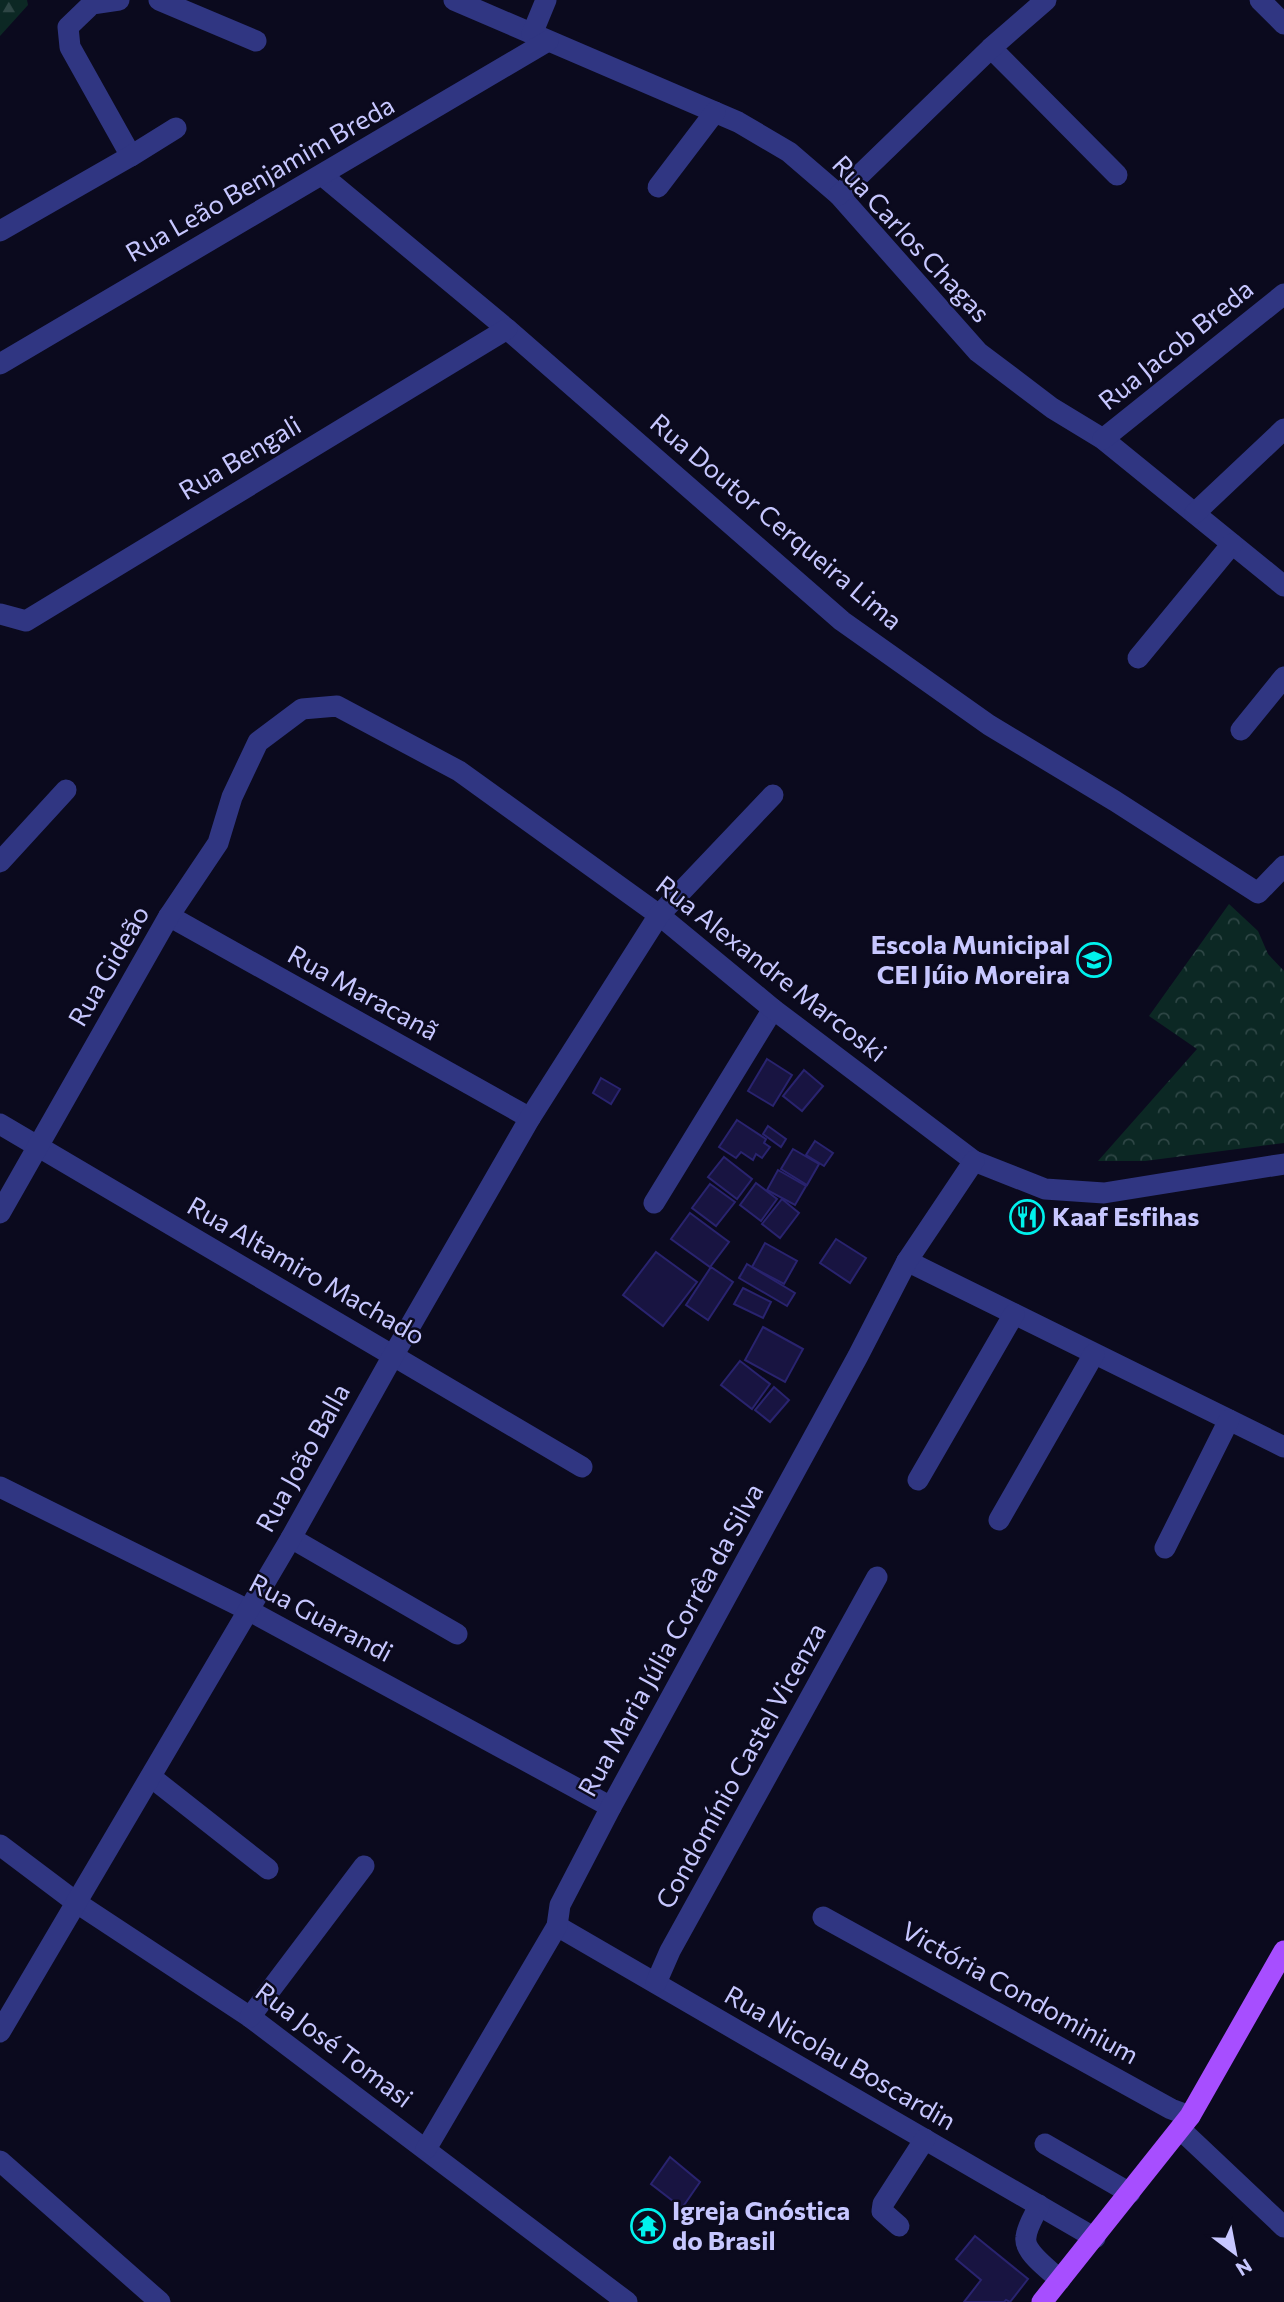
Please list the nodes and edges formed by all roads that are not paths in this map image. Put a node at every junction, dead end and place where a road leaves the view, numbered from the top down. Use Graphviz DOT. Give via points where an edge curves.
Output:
graph roads {
  1 [pos="119,0"];
  2 [pos="159,0"];
  3 [pos="454,0"];
  4 [pos="546,0"];
  5 [pos="1046,0"];
  6 [pos="1260,0"];
  7 [pos="91,2"];
  8 [pos="1284,24"];
  9 [pos="540,38"];
  10 [pos="256,41"];
  11 [pos="991,48"];
  12 [pos="715,112"];
  13 [pos="176,128"];
  14 [pos="131,156"];
  15 [pos="1117,175"];
  16 [pos="323,176"];
  17 [pos="658,187"];
  18 [pos="839,195"];
  19 [pos="0,231"];
  20 [pos="1284,295"];
  21 [pos="507,329"];
  22 [pos="0,364"];
  23 [pos="1284,429"];
  24 [pos="1103,439"];
  25 [pos="1195,513"];
  26 [pos="1231,544"];
  27 [pos="1284,586"];
  28 [pos="0,614"];
  29 [pos="1138,658"];
  30 [pos="1284,677"];
  31 [pos="1241,730"];
  32 [pos="258,742"];
  33 [pos="66,790"];
  34 [pos="773,795"];
  35 [pos="0,862"];
  36 [pos="1284,866"];
  37 [pos="659,915"];
  38 [pos="169,916"];
  39 [pos="773,1009"];
  40 [pos="530,1118"];
  41 [pos="0,1124"];
  42 [pos="38,1148"];
  43 [pos="974,1161"];
  44 [pos="1284,1164"];
  45 [pos="654,1203"];
  46 [pos="0,1213"];
  47 [pos="907,1261"];
  48 [pos="1014,1314"];
  49 [pos="394,1354"];
  50 [pos="1094,1354"];
  51 [pos="1229,1420"];
  52 [pos="1284,1447"];
  53 [pos="582,1467"];
  54 [pos="918,1480"];
  55 [pos="0,1487"];
  56 [pos="999,1520"];
  57 [pos="291,1538"];
  58 [pos="1165,1548"];
  59 [pos="877,1577"];
  60 [pos="248,1610"];
  61 [pos="457,1634"];
  62 [pos="151,1777"];
  63 [pos="611,1807"];
  64 [pos="0,1844"];
  65 [pos="365,1866"];
  66 [pos="268,1869"];
  67 [pos="77,1903"];
  68 [pos="823,1917"];
  69 [pos="557,1926"];
  70 [pos="1284,1951"];
  71 [pos="656,1983"];
  72 [pos="250,2017"];
  73 [pos="0,2032"];
  74 [pos="1185,2123"];
  75 [pos="925,2139"];
  76 [pos="1045,2144"];
  77 [pos="426,2149"];
  78 [pos="0,2161"];
  79 [pos="1130,2193"];
  80 [pos="1039,2205"];
  81 [pos="899,2226"];
  82 [pos="1284,2227"];
  83 [pos="1095,2238"];
  84 [pos="1060,2280"];
  85 [pos="160,2302"];
  86 [pos="627,2302"];
  87 [pos="1042,2302"];
  1 -- 7 [label="street"];
  2 -- 10 [label="street"];
  3 -- 9 [label="street, Rua Carlos Chagas"];
  4 -- 9 [label="street"];
  5 -- 11 [label="street"];
  6 -- 8 [label="street"];
  7 -- 14 [label="street" via="68,27 70,47"];
  9 -- 12 [label="street, Rua Carlos Chagas"];
  9 -- 16 [label="street, Rua Leão Benjamim Breda"];
  11 -- 15 [label="street"];
  11 -- 18 [label="street"];
  12 -- 17 [label="street"];
  12 -- 18 [label="street, Rua Carlos Chagas" via="789,152"];
  13 -- 14 [label="street"];
  14 -- 19 [label="street"];
  16 -- 21 [label="street, Rua Doutor Cerqueira Lima"];
  16 -- 22 [label="street, Rua Leão Benjamim Breda"];
  18 -- 24 [label="street, Rua Carlos Chagas" via="978,352 1052,408"];
  20 -- 24 [label="street, Rua Jacob Breda"];
  21 -- 28 [label="street, Rua Bengali" via="26,621"];
  21 -- 36 [label="street, Rua Doutor Cerqueira Lima" via="842,621 989,725 1258,893"];
  23 -- 25 [label="street"];
  24 -- 25 [label="street, Rua Carlos Chagas"];
  25 -- 26 [label="street, Rua Carlos Chagas"];
  26 -- 27 [label="street, Rua Carlos Chagas"];
  26 -- 29 [label="street"];
  30 -- 31 [label="street"];
  32 -- 37 [label="street, Rua Alexandre Marcoski" via="302,709 337,706 460,771"];
  32 -- 38 [label="street, Rua Gideão" via="232,797 218,843"];
  33 -- 35 [label="street"];
  34 -- 37 [label="street, Rua João Balla"];
  37 -- 39 [label="street, Rua Alexandre Marcoski"];
  37 -- 40 [label="street, Rua João Balla"];
  38 -- 40 [label="street, Rua Maracanã"];
  38 -- 42 [label="street, Rua Gideão"];
  39 -- 43 [label="street, Rua Alexandre Marcoski"];
  39 -- 45 [label="street"];
  40 -- 49 [label="street, Rua João Balla"];
  41 -- 42 [label="street, Rua Altamiro Machado"];
  42 -- 46 [label="street, Rua Gideão"];
  42 -- 49 [label="street, Rua Altamiro Machado"];
  43 -- 44 [label="street, Rua Alexandre Marcoski" via="1045,1189 1104,1193"];
  43 -- 47 [label="street, Rua Maria Júlia Corrêa da Silva"];
  47 -- 48 [label="street"];
  47 -- 63 [label="street, Rua Maria Júlia Corrêa da Silva"];
  48 -- 50 [label="street"];
  48 -- 54 [label="street"];
  49 -- 53 [label="street, Rua Altamiro Machado"];
  49 -- 57 [label="street, Rua João Balla"];
  50 -- 51 [label="street"];
  50 -- 56 [label="street"];
  51 -- 52 [label="street"];
  51 -- 58 [label="street"];
  55 -- 60 [label="street, Rua Guarandi"];
  57 -- 60 [label="street, Rua João Balla"];
  57 -- 61 [label="street"];
  59 -- 71 [label="street, Condomínio Castel Vicenza"];
  60 -- 62 [label="street, Rua João Balla"];
  60 -- 63 [label="street, Rua Guarandi"];
  62 -- 66 [label="street"];
  62 -- 67 [label="street, Rua João Balla"];
  63 -- 69 [label="street, Rua Maria Júlia Corrêa da Silva" via="559,1905"];
  64 -- 67 [label="street, Rua José Tomasi"];
  65 -- 72 [label="street"];
  67 -- 72 [label="street, Rua José Tomasi"];
  67 -- 73 [label="street, Rua João Balla"];
  68 -- 74 [label="street, Victória Condominium" via="1159,2103"];
  69 -- 71 [label="street, Rua Nicolau Boscardin"];
  69 -- 77 [label="street, Rua Maria Júlia Corrêa da Silva"];
  70 -- 74 [label="main road"];
  71 -- 75 [label="street, Rua Nicolau Boscardin"];
  72 -- 77 [label="street, Rua José Tomasi"];
  74 -- 79 [label="main road"];
  74 -- 82 [label="street"];
  75 -- 80 [label="street, Rua Nicolau Boscardin"];
  75 -- 81 [label="street" via="883,2204 882,2211"];
  76 -- 79 [label="street"];
  77 -- 86 [label="street, Rua José Tomasi"];
  78 -- 85 [label="street"];
  79 -- 83 [label="main road"];
  80 -- 83 [label="street, Rua Nicolau Boscardin"];
  80 -- 84 [label="street" via="1025,2239 1034,2255"];
  83 -- 84 [label="main road"];
  84 -- 87 [label="main road"];
}
